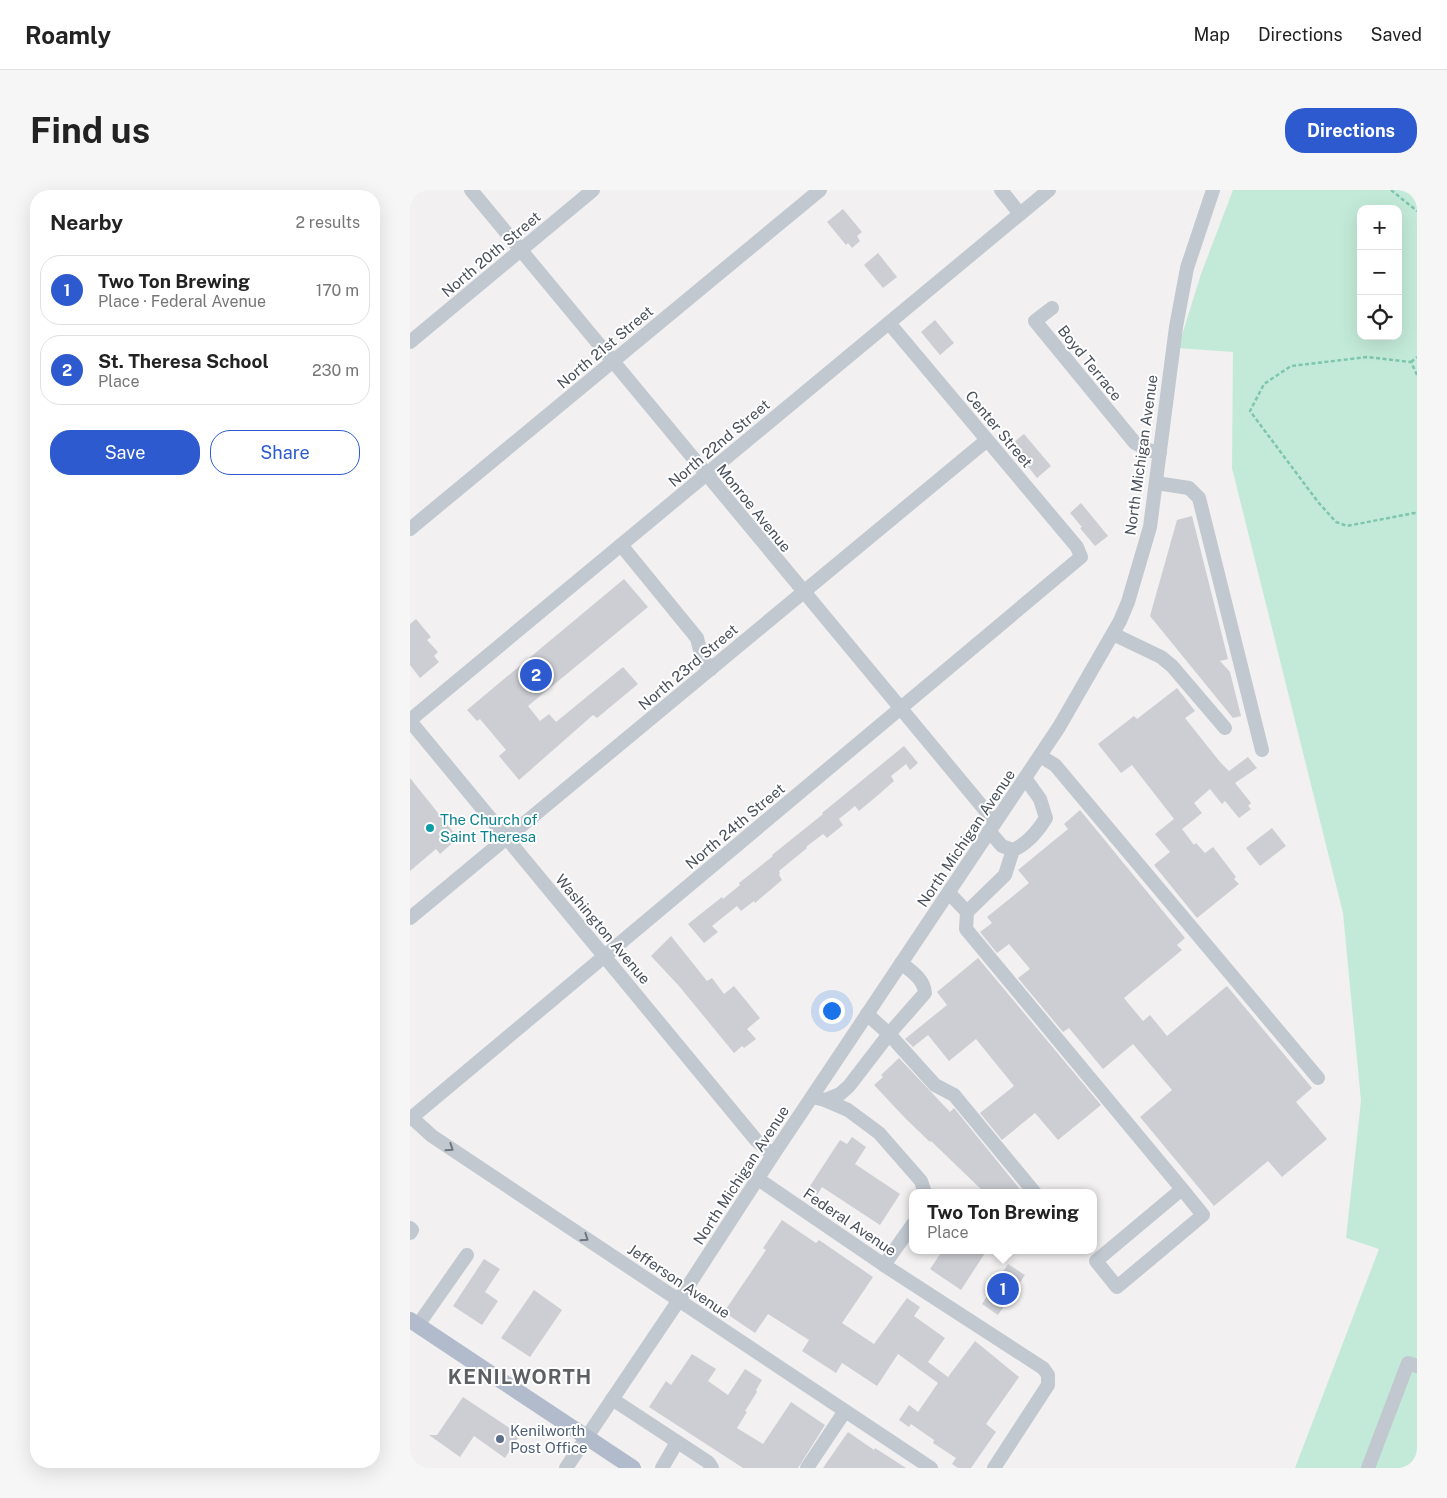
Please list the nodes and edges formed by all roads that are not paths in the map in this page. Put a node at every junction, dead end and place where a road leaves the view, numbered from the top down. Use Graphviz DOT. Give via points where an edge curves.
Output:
graph roads {
  1 [pos="471,190"];
  2 [pos="593,190"];
  3 [pos="820,190"];
  4 [pos="1001,190"];
  5 [pos="1049,190"];
  6 [pos="1213,190"];
  7 [pos="1020,214"];
  8 [pos="521,250"];
  9 [pos="1052,308"];
  10 [pos="889,323"];
  11 [pos="410,342"];
  12 [pos="613,362"];
  13 [pos="987,440"];
  14 [pos="1160,452"];
  15 [pos="706,475"];
  16 [pos="1156,483"];
  17 [pos="410,529"];
  18 [pos="622,545"];
  19 [pos="1081,557"];
  20 [pos="803,593"];
  21 [pos="1112,634"];
  22 [pos="711,669"];
  23 [pos="899,709"];
  24 [pos="410,720"];
  25 [pos="1225,728"];
  26 [pos="1262,750"];
  27 [pos="1040,756"];
  28 [pos="1025,778"];
  29 [pos="992,827"];
  30 [pos="507,838"];
  31 [pos="1013,850"];
  32 [pos="949,893"];
  33 [pos="967,912"];
  34 [pos="410,918"];
  35 [pos="605,956"];
  36 [pos="902,963"];
  37 [pos="867,1014"];
  38 [pos="889,1034"];
  39 [pos="1318,1078"];
  40 [pos="818,1099"];
  41 [pos="411,1119"];
  42 [pos="773,1155"];
  43 [pos="758,1178"];
  44 [pos="924,1189"];
  45 [pos="1032,1189"];
  46 [pos="1182,1189"];
  47 [pos="410,1228"];
  48 [pos="909,1230"];
  49 [pos="410,1233"];
  50 [pos="467,1255"];
  51 [pos="884,1265"];
  52 [pos="679,1300"];
  53 [pos="414,1322"];
  54 [pos="1417,1366"];
  55 [pos="612,1399"];
  56 [pos="846,1411"];
  57 [pos="587,1437"];
  58 [pos="677,1442"];
  59 [pos="566,1468"];
  60 [pos="633,1468"];
  61 [pos="662,1468"];
  62 [pos="712,1468"];
  63 [pos="807,1468"];
  64 [pos="931,1468"];
  65 [pos="994,1468"];
  66 [pos="1368,1468"];
  1 -- 8 [label="street, Monroe Avenue"];
  2 -- 8 [label="street, North 20th Street"];
  3 -- 12 [label="street, North 21st Street"];
  4 -- 7 [label="street"];
  5 -- 7 [label="street, North 22nd Street"];
  6 -- 14 [label="street, North Michigan Avenue" via="1187,268"];
  7 -- 10 [label="street, North 22nd Street"];
  8 -- 11 [label="street, North 20th Street"];
  8 -- 12 [label="street, Monroe Avenue"];
  9 -- 14 [label="street, Boyd Terrace" via="1035,322 1135,443"];
  10 -- 13 [label="street, Center Street"];
  10 -- 15 [label="street, North 22nd Street"];
  12 -- 15 [label="street, Monroe Avenue"];
  12 -- 17 [label="street, North 21st Street"];
  13 -- 19 [label="street, Center Street" via="1077,547"];
  13 -- 20 [label="street, North 23rd Street"];
  14 -- 16 [label="street, North Michigan Avenue"];
  15 -- 18 [label="street, North 22nd Street"];
  15 -- 20 [label="street, Monroe Avenue"];
  16 -- 21 [label="street, North Michigan Avenue" via="1143,552 1128,602"];
  16 -- 26 [label="street" via="1189,488 1199,498"];
  18 -- 22 [label="street" via="697,638 702,658"];
  18 -- 24 [label="street, North 22nd Street"];
  19 -- 23 [label="street, North 24th Street"];
  20 -- 22 [label="street, North 23rd Street"];
  20 -- 23 [label="street, Monroe Avenue"];
  21 -- 25 [label="street" via="1172,666"];
  21 -- 27 [label="street, North Michigan Avenue"];
  22 -- 30 [label="street, North 23rd Street"];
  23 -- 29 [label="street, Monroe Avenue"];
  23 -- 35 [label="street, North 24th Street"];
  24 -- 30 [label="street, Washington Avenue"];
  27 -- 28 [label="street, North Michigan Avenue"];
  27 -- 39 [label="street" via="1055,765"];
  28 -- 29 [label="street, North Michigan Avenue"];
  28 -- 31 [label="street" via="1040,799 1046,818 1040,828"];
  29 -- 31 [label="street, Monroe Avenue" via="1002,846"];
  29 -- 32 [label="street, North Michigan Avenue"];
  30 -- 34 [label="street, North 23rd Street"];
  30 -- 35 [label="street, Washington Avenue"];
  31 -- 33 [label="street" via="1005,875"];
  32 -- 33 [label="street"];
  32 -- 36 [label="street, North Michigan Avenue"];
  33 -- 46 [label="street" via="966,930"];
  35 -- 41 [label="street, North 24th Street"];
  35 -- 42 [label="street, Washington Avenue" via="756,1140"];
  36 -- 37 [label="street, North Michigan Avenue"];
  36 -- 38 [label="street" via="921,980 925,992"];
  37 -- 38 [label="street"];
  37 -- 40 [label="street, North Michigan Avenue"];
  38 -- 40 [label="street" via="850,1086 840,1094"];
  38 -- 45 [label="street" via="935,1084 954,1095"];
  40 -- 42 [label="street, North Michigan Avenue"];
  40 -- 44 [label="street" via="848,1110 879,1133 921,1181"];
  41 -- 52 [label="street, Jefferson Avenue, one-way"];
  42 -- 43 [label="street, North Michigan Avenue"];
  43 -- 51 [label="street, Federal Avenue"];
  43 -- 52 [label="street, North Michigan Avenue"];
  46 -- 46 [label="street" via="1096,1261 1117,1287 1203,1215"];
  47 -- 49 [label="street"];
  48 -- 51 [label="street"];
  50 -- 53 [label="street"];
  51 -- 65 [label="street, Federal Avenue" via="1043,1368 1048,1375 1048,1384"];
  52 -- 55 [label="street, North Michigan Avenue"];
  52 -- 56 [label="street, Jefferson Avenue"];
  53 -- 57 [label="main road"];
  54 -- 66 [label="street" via="1408,1363"];
  55 -- 57 [label="street, North Michigan Avenue"];
  55 -- 58 [label="street"];
  56 -- 63 [label="street"];
  56 -- 64 [label="street, Jefferson Avenue"];
  57 -- 59 [label="street, North Michigan Avenue"];
  57 -- 60 [label="main road"];
  58 -- 61 [label="street"];
  58 -- 62 [label="street"];
}
